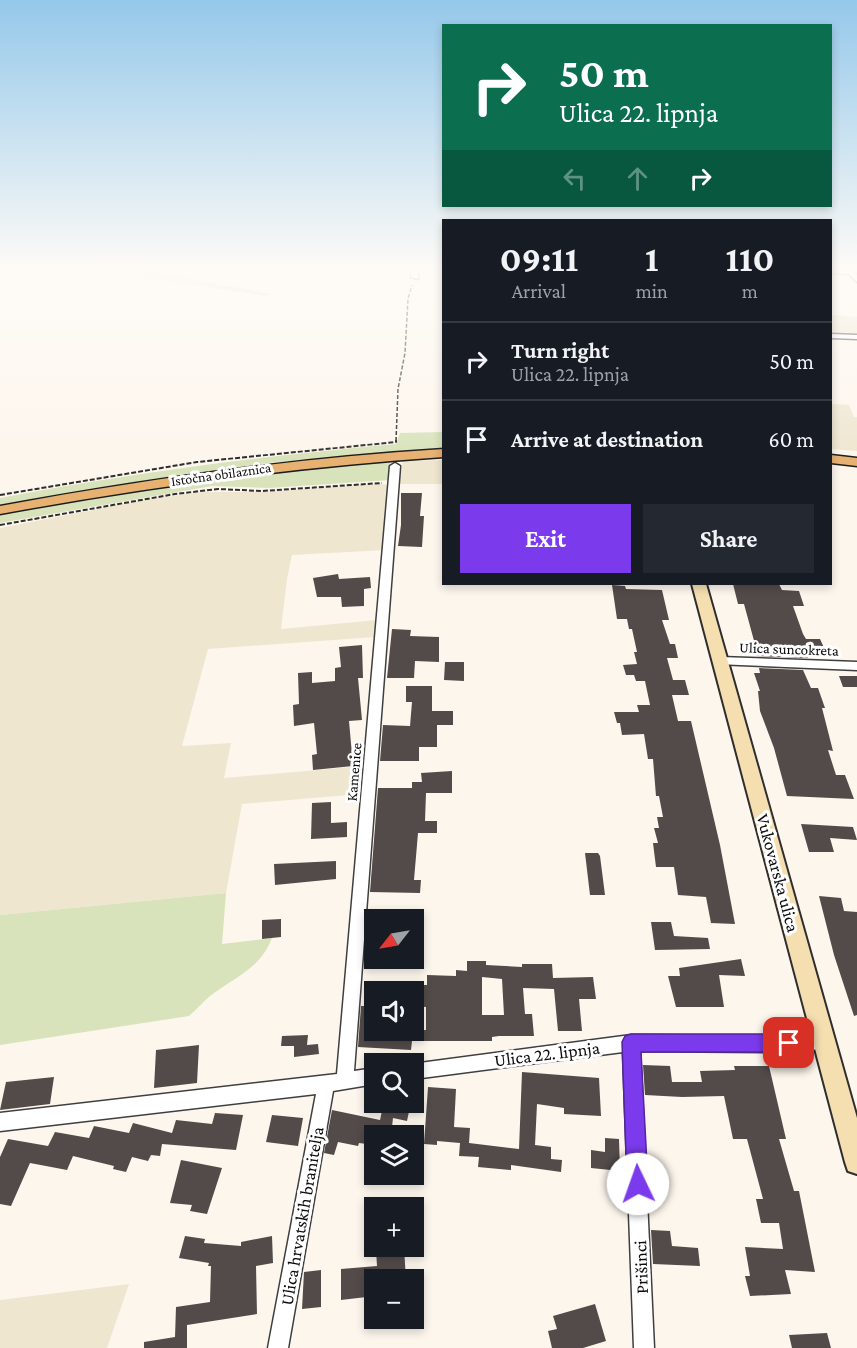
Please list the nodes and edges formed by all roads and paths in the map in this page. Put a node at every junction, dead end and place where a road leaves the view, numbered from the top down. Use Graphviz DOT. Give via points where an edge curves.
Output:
graph roads {
  1 [pos="406,330"];
  2 [pos="832,336"];
  3 [pos="857,337"];
  4 [pos="442,453"];
  5 [pos="832,459"];
  6 [pos="857,462"];
  7 [pos="395,466"];
  8 [pos="394,483"];
  9 [pos="0,495"];
  10 [pos="0,510"];
  11 [pos="0,525"];
  12 [pos="699,585"];
  13 [pos="720,661"];
  14 [pos="857,666"];
  15 [pos="824,1041"];
  16 [pos="631,1042"];
  17 [pos="424,1070"];
  18 [pos="364,1077"];
  19 [pos="345,1080"];
  20 [pos="326,1084"];
  21 [pos="0,1122"];
  22 [pos="857,1162"];
  23 [pos="278,1348"];
  24 [pos="644,1348"];
  1 -- 9 [label="path" via="396,442 197,462"];
  2 -- 3 [label="street"];
  4 -- 10 [label="main road, Istočna obilaznica" via="258,468"];
  5 -- 6 [label="main road"];
  7 -- 8 [label="street, Kamenice"];
  8 -- 11 [label="path" via="262,491 218,489"];
  8 -- 19 [label="street, Kamenice"];
  12 -- 13 [label="main road, Vukovarska ulica"];
  13 -- 14 [label="street, Ulica suncokreta"];
  13 -- 15 [label="main road, Vukovarska ulica"];
  15 -- 16 [label="street, Ulica 22. lipnja"];
  15 -- 22 [label="main road, Vukovarska ulica"];
  16 -- 17 [label="street, Ulica 22. lipnja"];
  16 -- 24 [label="street, Prišinci"];
  18 -- 19 [label="street"];
  19 -- 20 [label="street"];
  20 -- 21 [label="street"];
  20 -- 23 [label="street, Ulica hrvatskih branitelja"];
}
